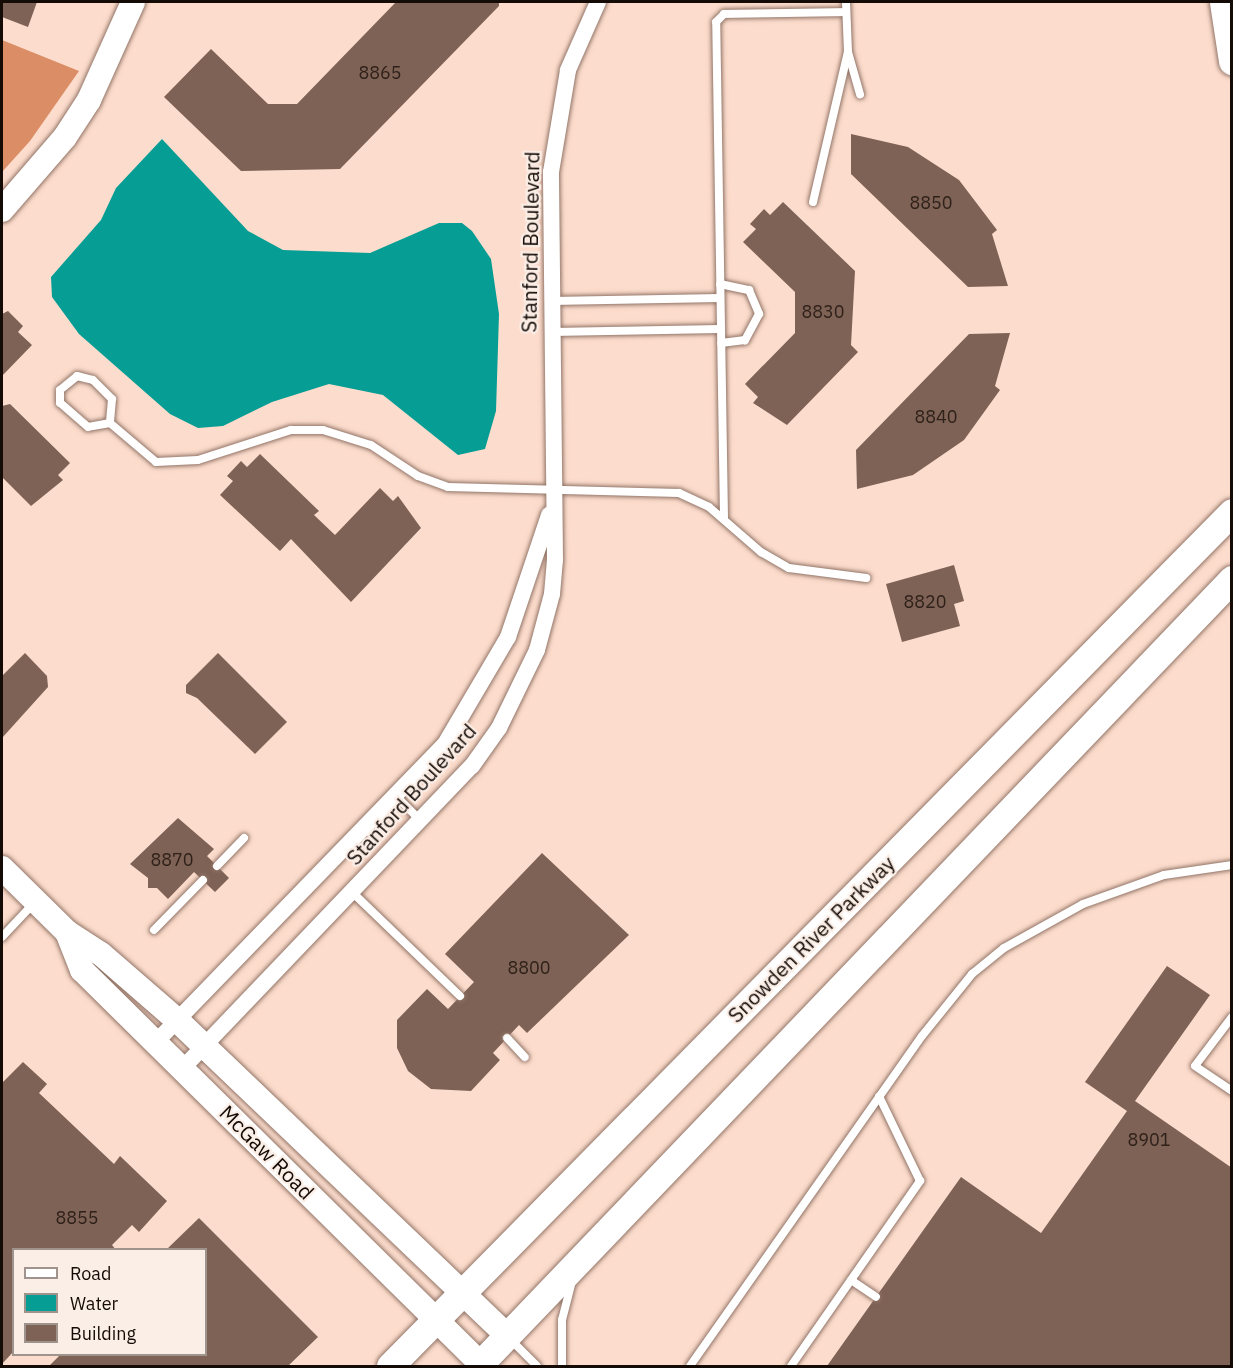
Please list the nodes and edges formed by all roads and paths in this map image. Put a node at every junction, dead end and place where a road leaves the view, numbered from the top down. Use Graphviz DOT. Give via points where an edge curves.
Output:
graph roads {
  1 [pos="133,2"];
  2 [pos="598,2"];
  3 [pos="846,2"];
  4 [pos="1223,2"];
  5 [pos="846,12"];
  6 [pos="848,52"];
  7 [pos="1232,61"];
  8 [pos="860,94"];
  9 [pos="813,202"];
  10 [pos="2,210"];
  11 [pos="720,284"];
  12 [pos="720,298"];
  13 [pos="551,301"];
  14 [pos="720,329"];
  15 [pos="552,332"];
  16 [pos="721,343"];
  17 [pos="110,423"];
  18 [pos="554,490"];
  19 [pos="1232,501"];
  20 [pos="1232,512"];
  21 [pos="723,518"];
  22 [pos="1188,558"];
  23 [pos="866,578"];
  24 [pos="1226,587"];
  25 [pos="397,797"];
  26 [pos="422,822"];
  27 [pos="244,838"];
  28 [pos="1232,865"];
  29 [pos="217,866"];
  30 [pos="2,868"];
  31 [pos="203,880"];
  32 [pos="352,892"];
  33 [pos="36,902"];
  34 [pos="154,930"];
  35 [pos="67,932"];
  36 [pos="2,937"];
  37 [pos="460,996"];
  38 [pos="1232,1017"];
  39 [pos="178,1021"];
  40 [pos="507,1038"];
  41 [pos="156,1042"];
  42 [pos="204,1046"];
  43 [pos="525,1057"];
  44 [pos="182,1069"];
  45 [pos="1232,1090"];
  46 [pos="879,1096"];
  47 [pos="577,1262"];
  48 [pos="851,1280"];
  49 [pos="464,1292"];
  50 [pos="876,1297"];
  51 [pos="436,1320"];
  52 [pos="507,1335"];
  53 [pos="390,1366"];
  54 [pos="481,1366"];
  55 [pos="537,1366"];
  56 [pos="562,1366"];
  57 [pos="690,1366"];
  58 [pos="791,1366"];
  1 -- 10 [label="street" via="89,100 65,137"];
  2 -- 13 [label="street, Stanford Boulevard" via="559,104 551,172"];
  3 -- 5 [label="lane"];
  4 -- 7 [label="main road"];
  5 -- 6 [label="lane"];
  5 -- 11 [label="lane" via="724,14 716,22"];
  6 -- 8 [label="lane"];
  6 -- 9 [label="lane"];
  11 -- 12 [label="lane"];
  11 -- 16 [label="lane" via="749,290 759,314 746,340"];
  12 -- 13 [label="lane"];
  12 -- 14 [label="lane"];
  13 -- 15 [label="street, Stanford Boulevard"];
  14 -- 15 [label="lane"];
  14 -- 16 [label="lane"];
  15 -- 18 [label="street, Stanford Boulevard"];
  16 -- 21 [label="lane"];
  17 -- 17 [label="lane" via="112,399 93,380 77,376 60,390 60,403 88,427"];
  17 -- 18 [label="lane" via="156,462 198,460 270,435 308,429 353,437 418,476 448,487"];
  18 -- 21 [label="lane" via="664,490 694,498"];
  18 -- 25 [label="street, Stanford Boulevard" via="537,556 490,675 445,744"];
  18 -- 26 [label="street, Stanford Boulevard" via="552,594 537,650 500,728"];
  19 -- 22 [label="main road"];
  20 -- 22 [label="main road, Snowden River Parkway"];
  21 -- 23 [label="lane" via="761,552 789,568"];
  22 -- 49 [label="main road, Snowden River Parkway"];
  24 -- 47 [label="main road"];
  25 -- 26 [label="lane"];
  25 -- 39 [label="street, Stanford Boulevard"];
  26 -- 32 [label="street, Stanford Boulevard"];
  27 -- 29 [label="lane"];
  28 -- 46 [label="lane" via="1195,868 1120,890 1004,948 950,998"];
  30 -- 33 [label="street, McGaw Road"];
  31 -- 34 [label="lane"];
  32 -- 37 [label="lane"];
  32 -- 42 [label="street, Stanford Boulevard"];
  33 -- 35 [label="street, McGaw Road"];
  33 -- 36 [label="lane"];
  35 -- 39 [label="street, McGaw Road" via="101,954"];
  35 -- 41 [label="street, McGaw Road" via="82,970"];
  38 -- 45 [label="lane" via="1195,1066"];
  39 -- 41 [label="street, Stanford Boulevard"];
  39 -- 42 [label="street, McGaw Road"];
  40 -- 43 [label="lane"];
  41 -- 44 [label="street, McGaw Road"];
  42 -- 44 [label="street, Stanford Boulevard"];
  42 -- 49 [label="street, McGaw Road"];
  44 -- 51 [label="street, McGaw Road"];
  46 -- 48 [label="lane" via="920,1180"];
  46 -- 57 [label="lane"];
  47 -- 52 [label="main road"];
  47 -- 56 [label="lane" via="562,1320"];
  48 -- 50 [label="lane"];
  48 -- 58 [label="lane"];
  49 -- 51 [label="main road, Snowden River Parkway"];
  49 -- 52 [label="street, McGaw Road"];
  51 -- 53 [label="main road, Snowden River Parkway"];
  51 -- 54 [label="street, McGaw Road"];
  52 -- 54 [label="main road"];
  52 -- 55 [label="lane"];
}
